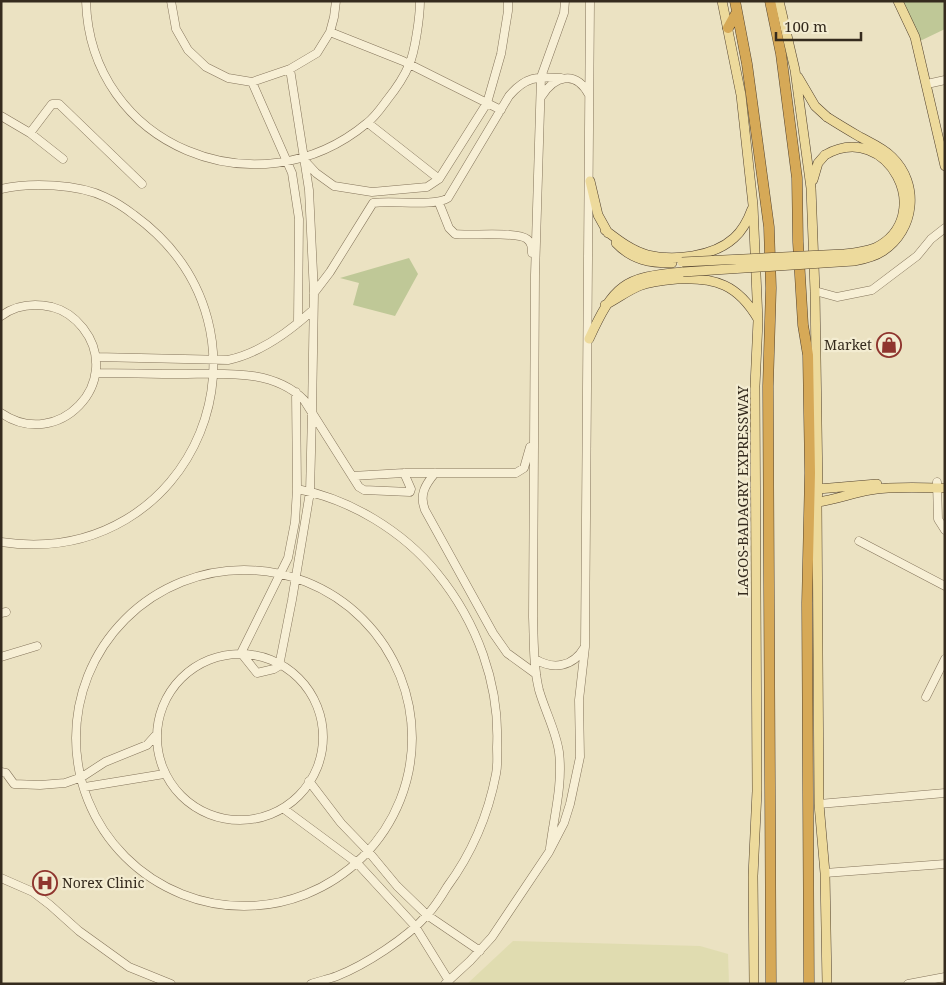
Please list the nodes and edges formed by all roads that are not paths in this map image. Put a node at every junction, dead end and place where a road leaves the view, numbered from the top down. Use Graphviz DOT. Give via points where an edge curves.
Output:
graph roads {
  1 [pos="86,1"];
  2 [pos="170,1"];
  3 [pos="336,1"];
  4 [pos="420,1"];
  5 [pos="508,1"];
  6 [pos="565,1"];
  7 [pos="590,1"];
  8 [pos="722,1"];
  9 [pos="770,1"];
  10 [pos="779,1"];
  11 [pos="898,1"];
  12 [pos="736,6"];
  13 [pos="728,28"];
  14 [pos="330,32"];
  15 [pos="410,64"];
  16 [pos="290,69"];
  17 [pos="795,70"];
  18 [pos="541,77"];
  19 [pos="561,78"];
  20 [pos="945,80"];
  21 [pos="252,82"];
  22 [pos="927,84"];
  23 [pos="541,97"];
  24 [pos="590,97"];
  25 [pos="487,103"];
  26 [pos="501,110"];
  27 [pos="1,116"];
  28 [pos="368,123"];
  29 [pos="940,129"];
  30 [pos="30,133"];
  31 [pos="303,158"];
  32 [pos="63,159"];
  33 [pos="286,162"];
  34 [pos="945,166"];
  35 [pos="439,180"];
  36 [pos="590,181"];
  37 [pos="142,184"];
  38 [pos="811,188"];
  39 [pos="1,189"];
  40 [pos="439,202"];
  41 [pos="753,205"];
  42 [pos="945,228"];
  43 [pos="605,230"];
  44 [pos="683,267"];
  45 [pos="535,275"];
  46 [pos="815,291"];
  47 [pos="314,293"];
  48 [pos="605,305"];
  49 [pos="313,310"];
  50 [pos="1,316"];
  51 [pos="758,320"];
  52 [pos="298,323"];
  53 [pos="588,339"];
  54 [pos="96,357"];
  55 [pos="214,360"];
  56 [pos="96,373"];
  57 [pos="214,374"];
  58 [pos="296,392"];
  59 [pos="1,413"];
  60 [pos="312,413"];
  61 [pos="534,433"];
  62 [pos="404,473"];
  63 [pos="435,473"];
  64 [pos="352,476"];
  65 [pos="941,485"];
  66 [pos="297,489"];
  67 [pos="818,489"];
  68 [pos="310,492"];
  69 [pos="817,502"];
  70 [pos="945,530"];
  71 [pos="859,541"];
  72 [pos="1,542"];
  73 [pos="280,573"];
  74 [pos="296,577"];
  75 [pos="945,586"];
  76 [pos="37,646"];
  77 [pos="585,647"];
  78 [pos="242,653"];
  79 [pos="1,657"];
  80 [pos="535,659"];
  81 [pos="945,659"];
  82 [pos="279,663"];
  83 [pos="536,674"];
  84 [pos="926,697"];
  85 [pos="155,736"];
  86 [pos="1,772"];
  87 [pos="164,774"];
  88 [pos="82,777"];
  89 [pos="309,782"];
  90 [pos="85,787"];
  91 [pos="945,793"];
  92 [pos="819,804"];
  93 [pos="284,809"];
  94 [pos="368,851"];
  95 [pos="549,852"];
  96 [pos="356,863"];
  97 [pos="945,864"];
  98 [pos="825,873"];
  99 [pos="1,878"];
  100 [pos="427,915"];
  101 [pos="415,926"];
  102 [pos="480,951"];
  103 [pos="945,977"];
  104 [pos="447,982"];
  105 [pos="171,984"];
  106 [pos="311,984"];
  107 [pos="754,984"];
  108 [pos="771,984"];
  109 [pos="809,984"];
  110 [pos="827,984"];
  111 [pos="908,984"];
  1 -- 33 [label="street" via="93,47 105,76 122,102 144,125 170,143 198,156 229,163 260,165"];
  2 -- 21 [label="street" via="176,29 188,50 206,67 228,78"];
  3 -- 14 [label="street"];
  4 -- 15 [label="street"];
  5 -- 25 [label="street" via="501,54"];
  6 -- 18 [label="street" via="564,13"];
  7 -- 24 [label="street"];
  8 -- 13 [label="main road, LAGOS-BADAGRY EXPRESSWAY"];
  9 -- 109 [label="highway" via="781,54 797,178 803,325 808,355"];
  10 -- 17 [label="main road"];
  11 -- 22 [label="main road" via="915,37"];
  12 -- 13 [label="highway"];
  12 -- 108 [label="highway, LAGOS-BADAGRY EXPRESSWAY" via="769,227 771,279 768,396"];
  13 -- 41 [label="main road, LAGOS-BADAGRY EXPRESSWAY" via="741,95"];
  14 -- 15 [label="street"];
  14 -- 16 [label="street" via="317,53"];
  15 -- 25 [label="street"];
  15 -- 28 [label="street" via="394,92"];
  16 -- 21 [label="street"];
  16 -- 31 [label="street"];
  17 -- 38 [label="main road"];
  17 -- 44 [label="main road, bridge" via="811,100 827,117 884,150 896,162 905,175 910,194 905,227 892,244 877,255 854,261"];
  18 -- 19 [label="street"];
  18 -- 23 [label="street"];
  18 -- 26 [label="street" via="528,80 515,89"];
  19 -- 23 [label="street" via="550,85"];
  19 -- 24 [label="street" via="570,78 581,84"];
  20 -- 22 [label="street"];
  21 -- 33 [label="street"];
  22 -- 29 [label="main road"];
  23 -- 45 [label="street"];
  24 -- 36 [label="street"];
  25 -- 26 [label="street"];
  25 -- 35 [label="street"];
  26 -- 40 [label="street" via="451,194"];
  27 -- 30 [label="street"];
  28 -- 31 [label="street" via="346,138"];
  28 -- 35 [label="street"];
  29 -- 34 [label="main road"];
  30 -- 32 [label="street"];
  30 -- 37 [label="street" via="52,104 59,104"];
  31 -- 33 [label="street"];
  31 -- 35 [label="street" via="334,186 372,192 427,187"];
  31 -- 47 [label="street" via="309,190"];
  33 -- 52 [label="street" via="292,173 299,218"];
  36 -- 43 [label="main road"];
  36 -- 53 [label="street"];
  38 -- 44 [label="main road, bridge" via="818,163 825,155 847,147 863,148 880,156 898,175 904,194 902,217 894,232 866,251"];
  38 -- 46 [label="main road"];
  39 -- 55 [label="street" via="34,185 85,190 104,196 146,224 165,240 196,284 206,311"];
  40 -- 45 [label="street" via="449,228 455,234 526,237 532,244"];
  40 -- 47 [label="street" via="373,203"];
  41 -- 43 [label="main road" via="734,238 718,248 697,254 648,255 625,245"];
  41 -- 51 [label="main road, LAGOS-BADAGRY EXPRESSWAY"];
  42 -- 46 [label="street" via="918,256 872,290 838,297"];
  43 -- 44 [label="main road" via="620,248 636,258"];
  44 -- 48 [label="main road" via="636,279 620,289"];
  45 -- 61 [label="street"];
  46 -- 67 [label="main road"];
  47 -- 49 [label="street"];
  48 -- 51 [label="main road" via="646,283 696,279 734,290 747,302"];
  48 -- 53 [label="main road"];
  49 -- 52 [label="street"];
  49 -- 60 [label="street"];
  50 -- 54 [label="street" via="23,306 39,304 58,308 77,321 91,339"];
  51 -- 107 [label="main road, LAGOS-BADAGRY EXPRESSWAY" via="755,386 758,791 753,876"];
  52 -- 55 [label="street" via="245,355"];
  53 -- 77 [label="street"];
  54 -- 55 [label="street"];
  54 -- 56 [label="street"];
  55 -- 57 [label="street"];
  56 -- 57 [label="street"];
  56 -- 59 [label="street" via="84,400 67,416 56,421 29,424"];
  57 -- 58 [label="street" via="256,377"];
  57 -- 72 [label="street" via="209,408 200,436 171,483 149,502 97,534 60,543"];
  58 -- 60 [label="street"];
  58 -- 66 [label="street"];
  60 -- 64 [label="street"];
  60 -- 68 [label="street"];
  61 -- 63 [label="street" via="521,471"];
  61 -- 80 [label="street"];
  62 -- 63 [label="street"];
  62 -- 64 [label="street"];
  62 -- 64 [label="street" via="410,492 364,490"];
  63 -- 83 [label="street" via="423,490 425,510 498,640 507,653"];
  65 -- 67 [label="main road" via="889,483"];
  65 -- 69 [label="main road" via="871,490"];
  65 -- 70 [label="street" via="938,519"];
  66 -- 68 [label="street"];
  66 -- 73 [label="street" via="288,558"];
  67 -- 69 [label="main road"];
  68 -- 74 [label="street"];
  68 -- 100 [label="street" via="373,518 426,559 450,588 471,623 487,667 494,694 498,734 496,772 485,817 473,844"];
  69 -- 92 [label="main road"];
  71 -- 75 [label="street"];
  73 -- 74 [label="street"];
  73 -- 78 [label="street"];
  73 -- 88 [label="street" via="230,569 183,579 147,599 124,618 100,649 80,699 76,726 82,755"];
  74 -- 82 [label="street"];
  74 -- 94 [label="street" via="338,598 378,635 393,661 408,700 412,751 406,784 389,823"];
  76 -- 79 [label="street"];
  77 -- 80 [label="street" via="577,658 562,666 549,666"];
  77 -- 95 [label="street" via="578,700 580,757 570,804"];
  78 -- 82 [label="street"];
  78 -- 82 [label="street" via="257,673 274,669"];
  78 -- 85 [label="street" via="223,654 187,671 168,693 159,714"];
  80 -- 83 [label="street"];
  81 -- 84 [label="street"];
  82 -- 89 [label="street" via="289,669 311,694 323,728 320,759"];
  83 -- 95 [label="street" via="558,752 559,788"];
  85 -- 87 [label="street"];
  85 -- 88 [label="street" via="147,745 105,762"];
  86 -- 88 [label="street" via="6,773 14,784 64,783"];
  87 -- 90 [label="street"];
  87 -- 93 [label="street" via="185,798 222,819 246,821 264,818"];
  88 -- 90 [label="street"];
  89 -- 93 [label="street"];
  89 -- 94 [label="street"];
  90 -- 96 [label="street" via="95,818 137,870 164,888 197,901 226,907 292,899 313,892"];
  91 -- 92 [label="street"];
  92 -- 98 [label="main road"];
  93 -- 96 [label="street"];
  94 -- 96 [label="street"];
  94 -- 100 [label="street"];
  95 -- 102 [label="street"];
  96 -- 101 [label="street"];
  97 -- 98 [label="street"];
  98 -- 110 [label="main road"];
  99 -- 105 [label="street" via="34,892 129,967"];
  100 -- 101 [label="street"];
  100 -- 102 [label="street"];
  101 -- 104 [label="street"];
  101 -- 106 [label="street" via="374,956 337,976"];
  102 -- 104 [label="street"];
  103 -- 111 [label="street"];
}
